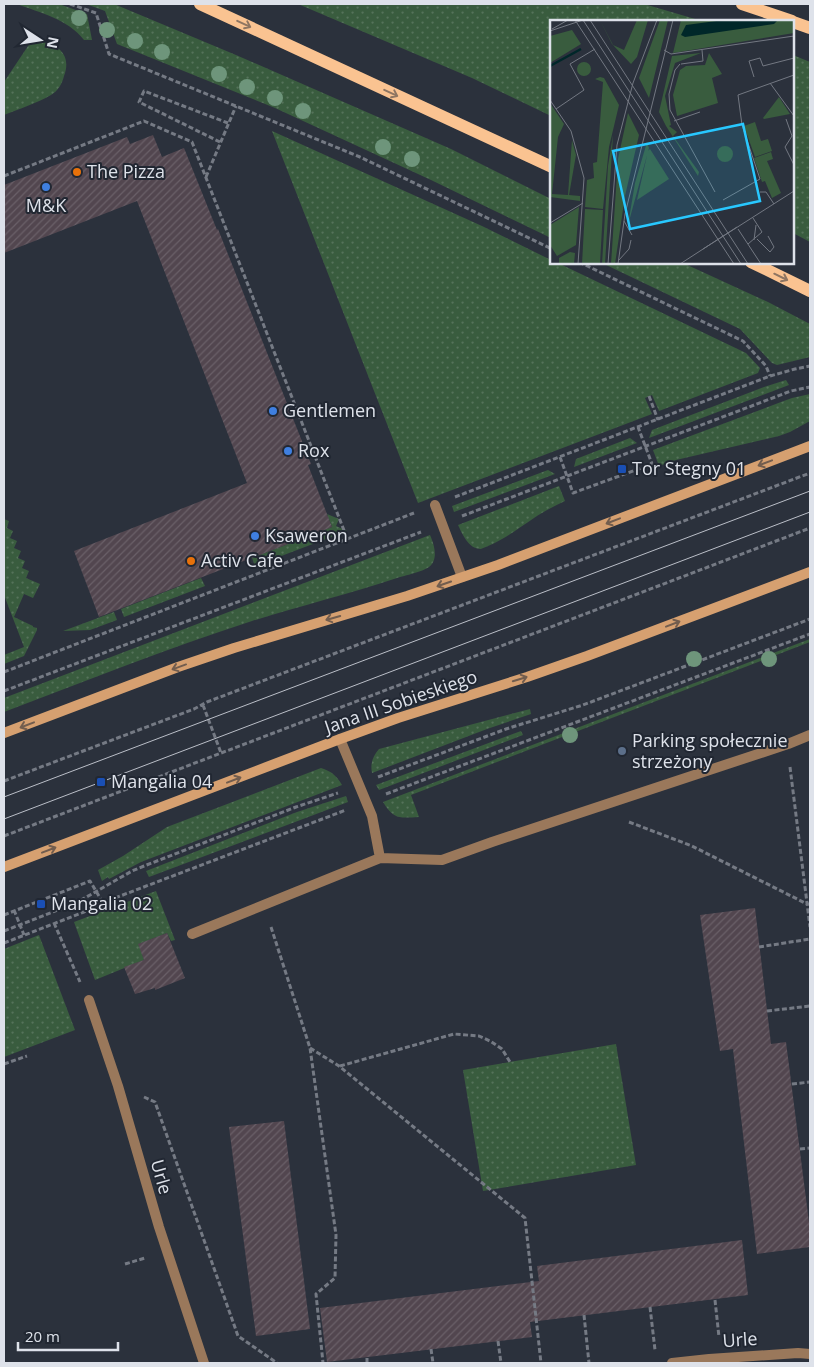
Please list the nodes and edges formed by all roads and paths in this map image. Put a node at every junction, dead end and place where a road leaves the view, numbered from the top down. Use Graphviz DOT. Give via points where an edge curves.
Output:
graph roads {
  1 [pos="70,4"];
  2 [pos="200,4"];
  3 [pos="742,4"];
  4 [pos="789,20"];
  5 [pos="794,22"];
  6 [pos="810,28"];
  7 [pos="236,106"];
  8 [pos="228,123"];
  9 [pos="220,142"];
  10 [pos="550,166"];
  11 [pos="4,176"];
  12 [pos="206,177"];
  13 [pos="550,248"];
  14 [pos="583,264"];
  15 [pos="755,264"];
  16 [pos="810,291"];
  17 [pos="810,366"];
  18 [pos="770,376"];
  19 [pos="810,387"];
  20 [pos="649,396"];
  21 [pos="658,420"];
  22 [pos="638,427"];
  23 [pos="810,446"];
  24 [pos="645,447"];
  25 [pos="560,457"];
  26 [pos="810,473"];
  27 [pos="566,476"];
  28 [pos="435,505"];
  29 [pos="442,524"];
  30 [pos="810,528"];
  31 [pos="347,538"];
  32 [pos="810,572"];
  33 [pos="462,578"];
  34 [pos="810,619"];
  35 [pos="810,634"];
  36 [pos="4,672"];
  37 [pos="4,690"];
  38 [pos="203,705"];
  39 [pos="4,733"];
  40 [pos="810,735"];
  41 [pos="340,739"];
  42 [pos="788,744"];
  43 [pos="221,753"];
  44 [pos="374,779"];
  45 [pos="4,781"];
  46 [pos="344,791"];
  47 [pos="381,796"];
  48 [pos="350,808"];
  49 [pos="625,821"];
  50 [pos="4,836"];
  51 [pos="380,858"];
  52 [pos="4,867"];
  53 [pos="97,892"];
  54 [pos="103,903"];
  55 [pos="809,904"];
  56 [pos="264,905"];
  57 [pos="14,910"];
  58 [pos="4,914"];
  59 [pos="20,924"];
  60 [pos="54,924"];
  61 [pos="810,927"];
  62 [pos="4,931"];
  63 [pos="192,934"];
  64 [pos="24,935"];
  65 [pos="810,939"];
  66 [pos="4,943"];
  67 [pos="759,947"];
  68 [pos="89,1000"];
  69 [pos="810,1006"];
  70 [pos="767,1011"];
  71 [pos="310,1048"];
  72 [pos="27,1056"];
  73 [pos="510,1062"];
  74 [pos="4,1064"];
  75 [pos="339,1066"];
  76 [pos="810,1082"];
  77 [pos="792,1084"];
  78 [pos="118,1086"];
  79 [pos="810,1148"];
  80 [pos="800,1149"];
  81 [pos="148,1256"];
  82 [pos="126,1264"];
  83 [pos="715,1300"];
  84 [pos="650,1308"];
  85 [pos="584,1316"];
  86 [pos="498,1341"];
  87 [pos="431,1349"];
  88 [pos="655,1354"];
  89 [pos="810,1354"];
  90 [pos="367,1358"];
  91 [pos="721,1358"];
  92 [pos="204,1363"];
  93 [pos="277,1363"];
  94 [pos="323,1363"];
  95 [pos="367,1363"];
  96 [pos="433,1363"];
  97 [pos="501,1363"];
  98 [pos="540,1363"];
  99 [pos="589,1363"];
  100 [pos="672,1363"];
  1 -- 7 [label="path" via="96,13 109,54"];
  2 -- 10 [label="main road, one-way"];
  3 -- 4 [label="main road"];
  5 -- 6 [label="main road"];
  7 -- 8 [label="path"];
  7 -- 13 [label="path" via="360,157"];
  8 -- 9 [label="path"];
  8 -- 9 [label="path" via="144,91 139,102"];
  9 -- 12 [label="path"];
  11 -- 12 [label="path" via="144,121 192,142"];
  12 -- 31 [label="path"];
  14 -- 18 [label="path" via="743,341 766,366"];
  15 -- 16 [label="main road, one-way"];
  17 -- 18 [label="path"];
  18 -- 21 [label="path"];
  19 -- 24 [label="path" via="791,391"];
  20 -- 21 [label="path"];
  21 -- 22 [label="path"];
  22 -- 24 [label="path"];
  22 -- 25 [label="path"];
  23 -- 33 [label="main road, one-way"];
  24 -- 27 [label="path"];
  24 -- 27 [label="path" via="652,464 573,493"];
  25 -- 27 [label="path"];
  25 -- 28 [label="path"];
  26 -- 38 [label="path"];
  27 -- 29 [label="path"];
  28 -- 29 [label="street"];
  28 -- 31 [label="path"];
  29 -- 33 [label="street"];
  29 -- 37 [label="path"];
  30 -- 43 [label="path"];
  31 -- 36 [label="path"];
  41 -- 32 [label="main road, Jana III Sobieskiego, one-way" via="587,656"];
  33 -- 39 [label="main road, one-way" via="234,648"];
  34 -- 44 [label="path" via="592,702 494,733"];
  35 -- 47 [label="path"];
  38 -- 43 [label="path"];
  38 -- 45 [label="path"];
  40 -- 42 [label="street"];
  41 -- 51 [label="street" via="372,816"];
  52 -- 41 [label="main road, Jana III Sobieskiego, one-way"];
  42 -- 51 [label="street" via="442,860"];
  42 -- 55 [label="path"];
  43 -- 50 [label="path"];
  46 -- 53 [label="path" via="144,866"];
  48 -- 54 [label="path"];
  49 -- 55 [label="path" via="692,846"];
  51 -- 56 [label="street"];
  53 -- 54 [label="path"];
  53 -- 57 [label="path" via="90,881"];
  53 -- 59 [label="path"];
  54 -- 60 [label="path"];
  55 -- 61 [label="path"];
  56 -- 63 [label="street"];
  56 -- 71 [label="path"];
  57 -- 58 [label="path"];
  57 -- 59 [label="path"];
  59 -- 62 [label="path"];
  59 -- 64 [label="path"];
  60 -- 64 [label="path"];
  60 -- 68 [label="path"];
  64 -- 66 [label="path"];
  65 -- 67 [label="path"];
  68 -- 78 [label="street, Urle"];
  69 -- 70 [label="path"];
  71 -- 75 [label="path"];
  71 -- 94 [label="path" via="336,1235 335,1278 316,1294"];
  72 -- 74 [label="path"];
  73 -- 75 [label="path" via="502,1049 490,1041 479,1036 454,1034"];
  75 -- 98 [label="path" via="525,1218"];
  76 -- 77 [label="path"];
  78 -- 92 [label="street, Urle" via="158,1226"];
  78 -- 93 [label="path" via="155,1102 238,1336"];
  79 -- 80 [label="path"];
  81 -- 82 [label="path"];
  83 -- 91 [label="path"];
  84 -- 88 [label="path"];
  85 -- 99 [label="path"];
  86 -- 97 [label="path"];
  87 -- 96 [label="path"];
  89 -- 91 [label="street, Urle"];
  90 -- 95 [label="path"];
  91 -- 100 [label="street, Urle"];
}
